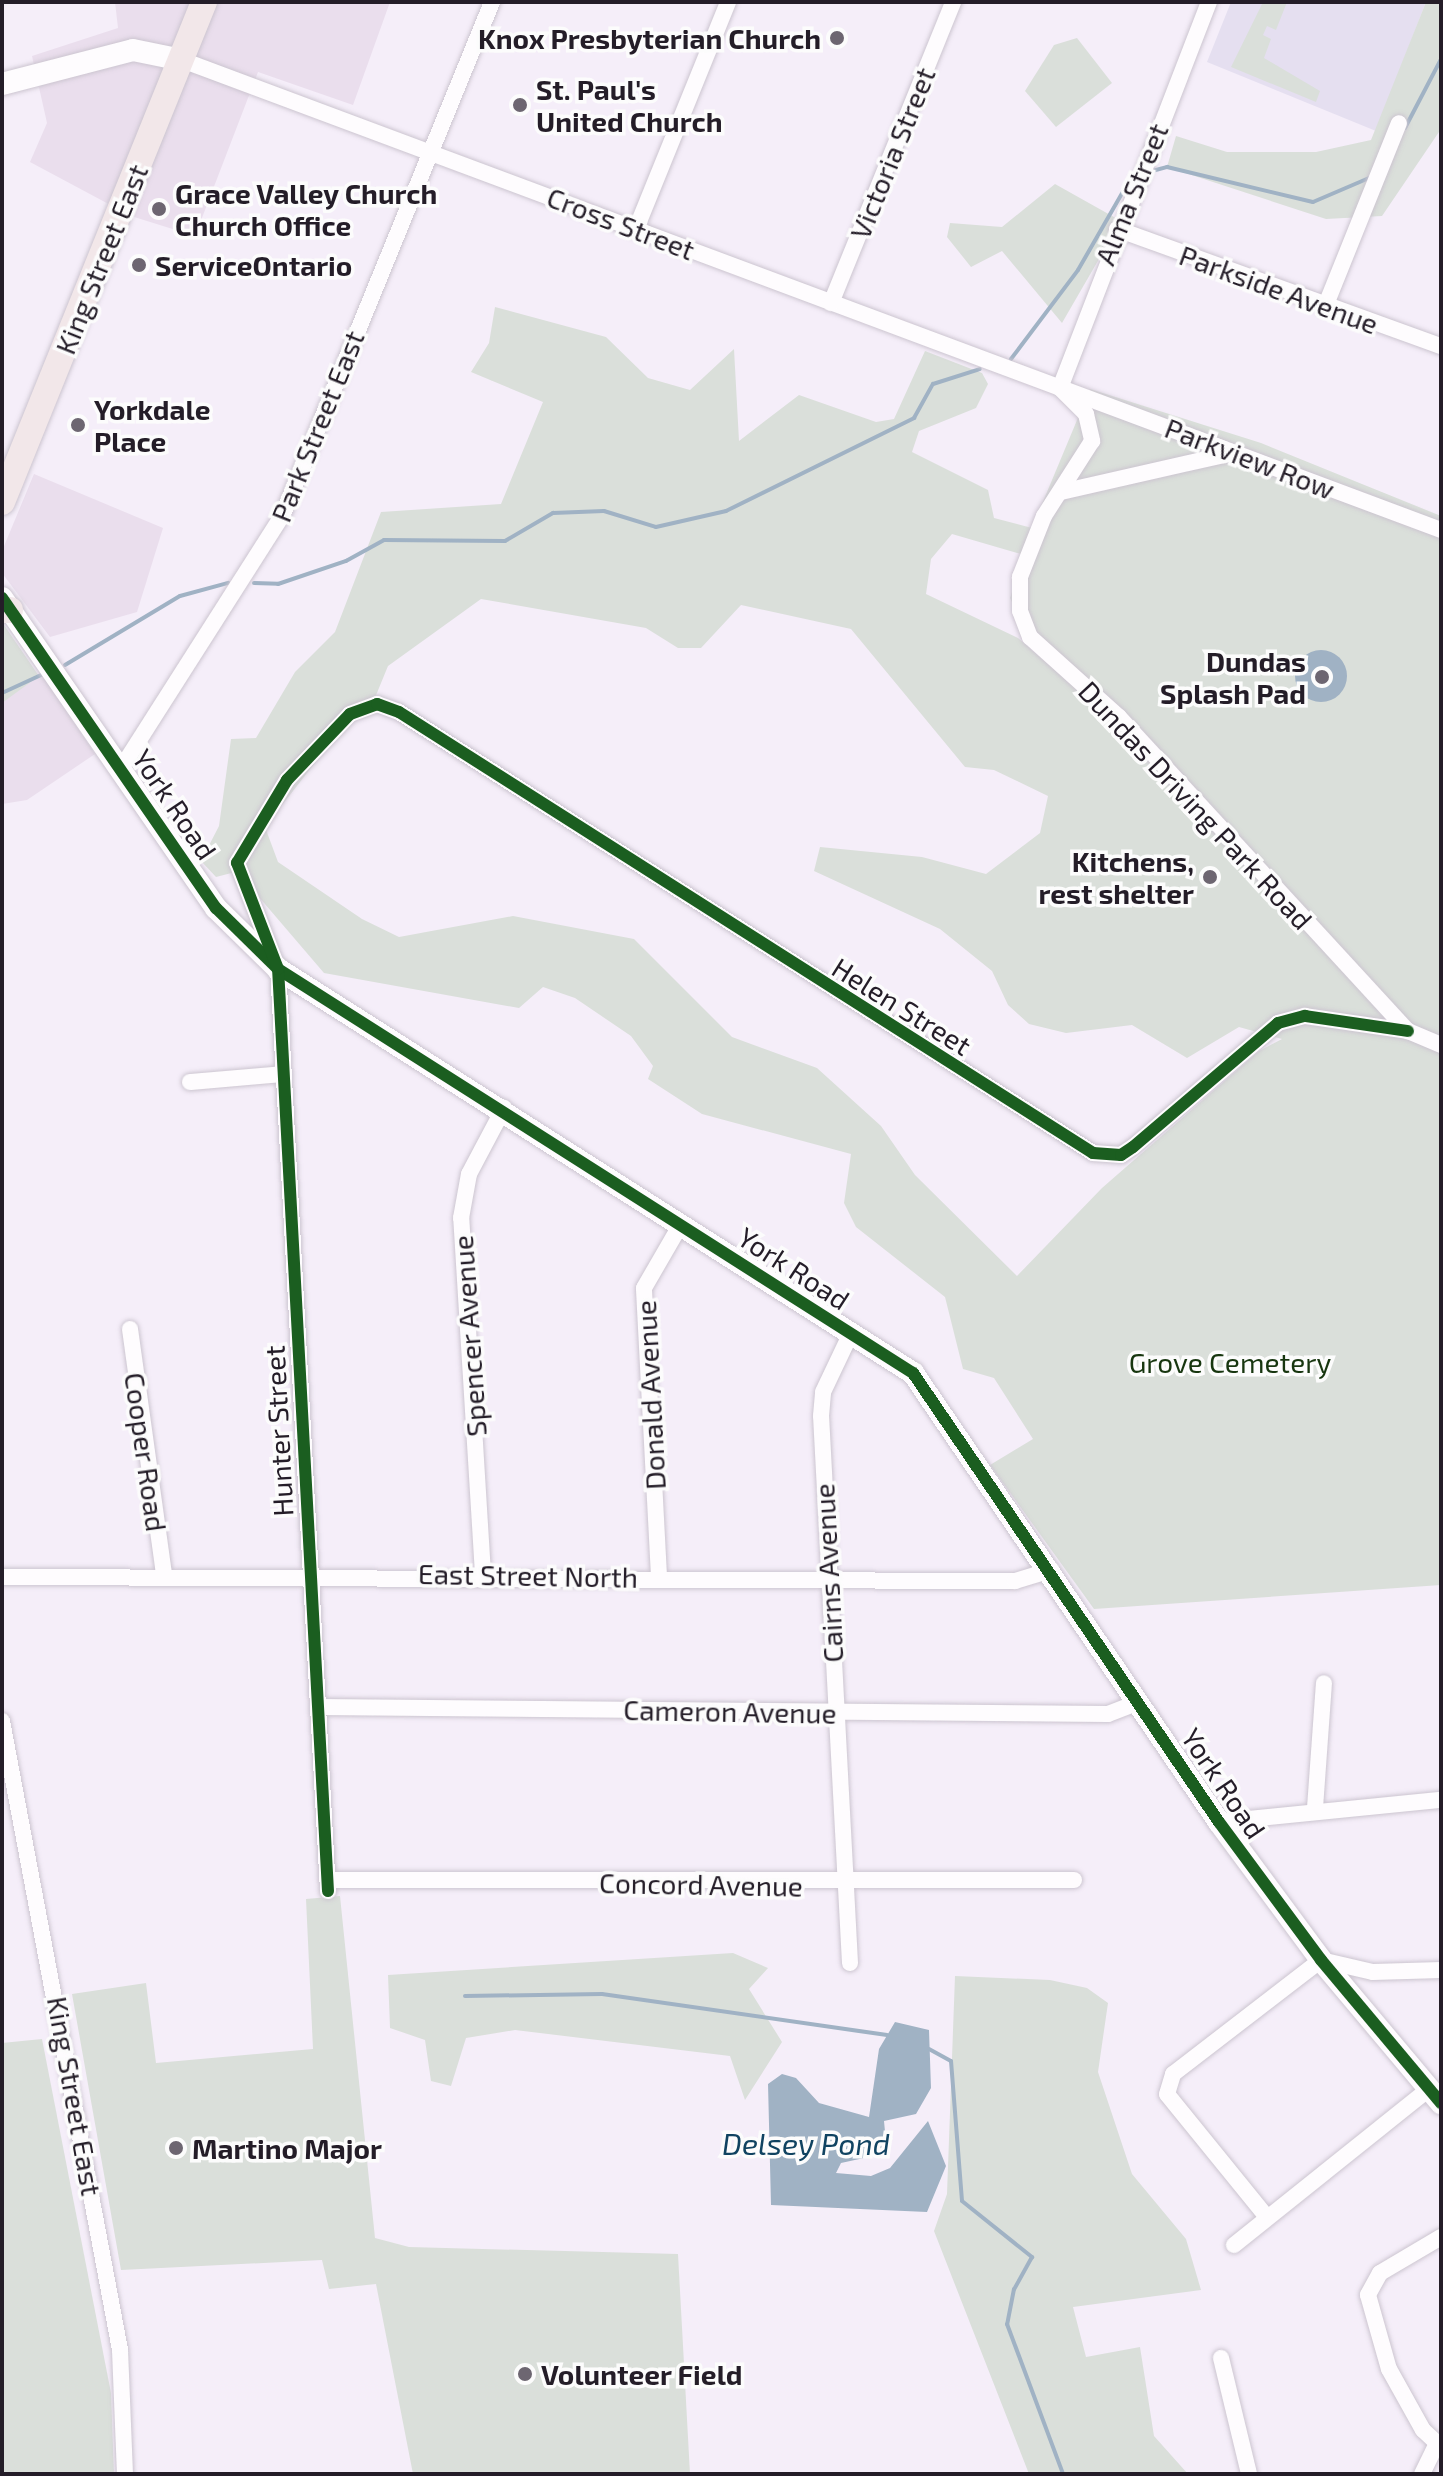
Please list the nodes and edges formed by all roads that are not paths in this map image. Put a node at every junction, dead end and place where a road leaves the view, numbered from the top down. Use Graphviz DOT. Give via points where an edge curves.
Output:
graph roads {
  1 [pos="492,2"];
  2 [pos="728,2"];
  3 [pos="953,2"];
  4 [pos="1209,2"];
  5 [pos="201,9"];
  6 [pos="182,60"];
  7 [pos="2,84"];
  8 [pos="1399,123"];
  9 [pos="431,151"];
  10 [pos="636,229"];
  11 [pos="1117,229"];
  12 [pos="831,303"];
  13 [pos="1325,307"];
  14 [pos="1441,346"];
  15 [pos="1060,388"];
  16 [pos="1228,454"];
  17 [pos="1061,492"];
  18 [pos="2,502"];
  19 [pos="1441,530"];
  20 [pos="5,606"];
  21 [pos="122,767"];
  22 [pos="278,969"];
  23 [pos="1408,1031"];
  24 [pos="1441,1045"];
  25 [pos="283,1074"];
  26 [pos="190,1082"];
  27 [pos="504,1108"];
  28 [pos="681,1224"];
  29 [pos="130,1329"];
  30 [pos="851,1333"];
  31 [pos="1051,1570"];
  32 [pos="309,1572"];
  33 [pos="164,1574"];
  34 [pos="483,1574"];
  35 [pos="659,1576"];
  36 [pos="2,1577"];
  37 [pos="826,1577"];
  38 [pos="1324,1683"];
  39 [pos="1140,1702"];
  40 [pos="318,1707"];
  41 [pos="834,1712"];
  42 [pos="2,1721"];
  43 [pos="1441,1800"];
  44 [pos="1315,1808"];
  45 [pos="1219,1822"];
  46 [pos="1074,1880"];
  47 [pos="845,1885"];
  48 [pos="328,1886"];
  49 [pos="1321,1960"];
  50 [pos="850,1963"];
  51 [pos="1441,1970"];
  52 [pos="1435,2096"];
  53 [pos="1266,2216"];
  54 [pos="1441,2237"];
  55 [pos="1234,2245"];
  56 [pos="1221,2358"];
  57 [pos="1439,2445"];
  58 [pos="125,2474"];
  59 [pos="1249,2474"];
  60 [pos="1422,2474"];
  1 -- 9 [label="street, Park Street East"];
  2 -- 10 [label="street"];
  3 -- 12 [label="street, Victoria Street"];
  4 -- 11 [label="street, Alma Street"];
  5 -- 6 [label="main road, King Street East"];
  6 -- 7 [label="street" via="133,50"];
  6 -- 9 [label="street, Cross Street"];
  6 -- 18 [label="main road, King Street East"];
  8 -- 13 [label="street"];
  9 -- 10 [label="street, Cross Street"];
  9 -- 21 [label="street, Park Street East" via="274,531"];
  10 -- 12 [label="street, Cross Street"];
  11 -- 13 [label="street, Parkside Avenue"];
  11 -- 15 [label="street, Alma Street"];
  12 -- 15 [label="street, Cross Street"];
  13 -- 14 [label="street, Parkside Avenue"];
  15 -- 16 [label="street, Parkview Row"];
  15 -- 17 [label="street, Dundas Driving Park Road" via="1086,414 1092,441"];
  16 -- 17 [label="street"];
  16 -- 19 [label="street, Parkview Row"];
  17 -- 23 [label="street, Dundas Driving Park Road" via="1020,577 1020,611 1030,637 1119,717"];
  20 -- 21 [label="street, York Road"];
  21 -- 22 [label="street, York Road" via="216,908"];
  22 -- 23 [label="street, Helen Street" via="238,876 243,846 287,780 350,714 377,704 1093,1153 1121,1155 1133,1147 1272,1026 1305,1016"];
  22 -- 25 [label="street, Hunter Street"];
  22 -- 27 [label="street, York Road"];
  23 -- 24 [label="street, Dundas Driving Park Road"];
  25 -- 26 [label="street"];
  25 -- 32 [label="street, Hunter Street"];
  27 -- 28 [label="street, York Road"];
  27 -- 34 [label="street, Spencer Avenue" via="469,1174 461,1218"];
  28 -- 30 [label="street, York Road"];
  28 -- 35 [label="street, Donald Avenue" via="644,1288"];
  29 -- 33 [label="street, Cooper Road"];
  30 -- 31 [label="street, York Road" via="926,1387"];
  30 -- 37 [label="street, Cairns Avenue" via="823,1392"];
  31 -- 37 [label="street, East Street North" via="1015,1581"];
  31 -- 39 [label="street, York Road"];
  32 -- 33 [label="street, East Street North"];
  32 -- 34 [label="street, East Street North"];
  32 -- 40 [label="street, Hunter Street"];
  33 -- 36 [label="street, East Street North"];
  34 -- 35 [label="street, East Street North"];
  35 -- 37 [label="street, East Street North"];
  37 -- 41 [label="street, Cairns Avenue"];
  38 -- 44 [label="street"];
  39 -- 41 [label="street, Cameron Avenue" via="1108,1714"];
  39 -- 45 [label="street, York Road"];
  40 -- 41 [label="street, Cameron Avenue"];
  40 -- 48 [label="street, Hunter Street"];
  41 -- 47 [label="street, Cairns Avenue"];
  42 -- 58 [label="street, King Street East" via="120,2350"];
  43 -- 44 [label="street"];
  44 -- 45 [label="street"];
  45 -- 49 [label="street, York Road"];
  46 -- 47 [label="street, Concord Avenue"];
  47 -- 48 [label="street, Concord Avenue"];
  47 -- 50 [label="street, Cairns Avenue"];
  49 -- 51 [label="street" via="1373,1972"];
  49 -- 52 [label="street, York Road"];
  49 -- 53 [label="street" via="1177,2069 1168,2089"];
  52 -- 53 [label="street"];
  53 -- 55 [label="street"];
  54 -- 57 [label="street" via="1380,2273 1368,2295 1389,2369"];
  56 -- 59 [label="street"];
  57 -- 60 [label="street"];
}
